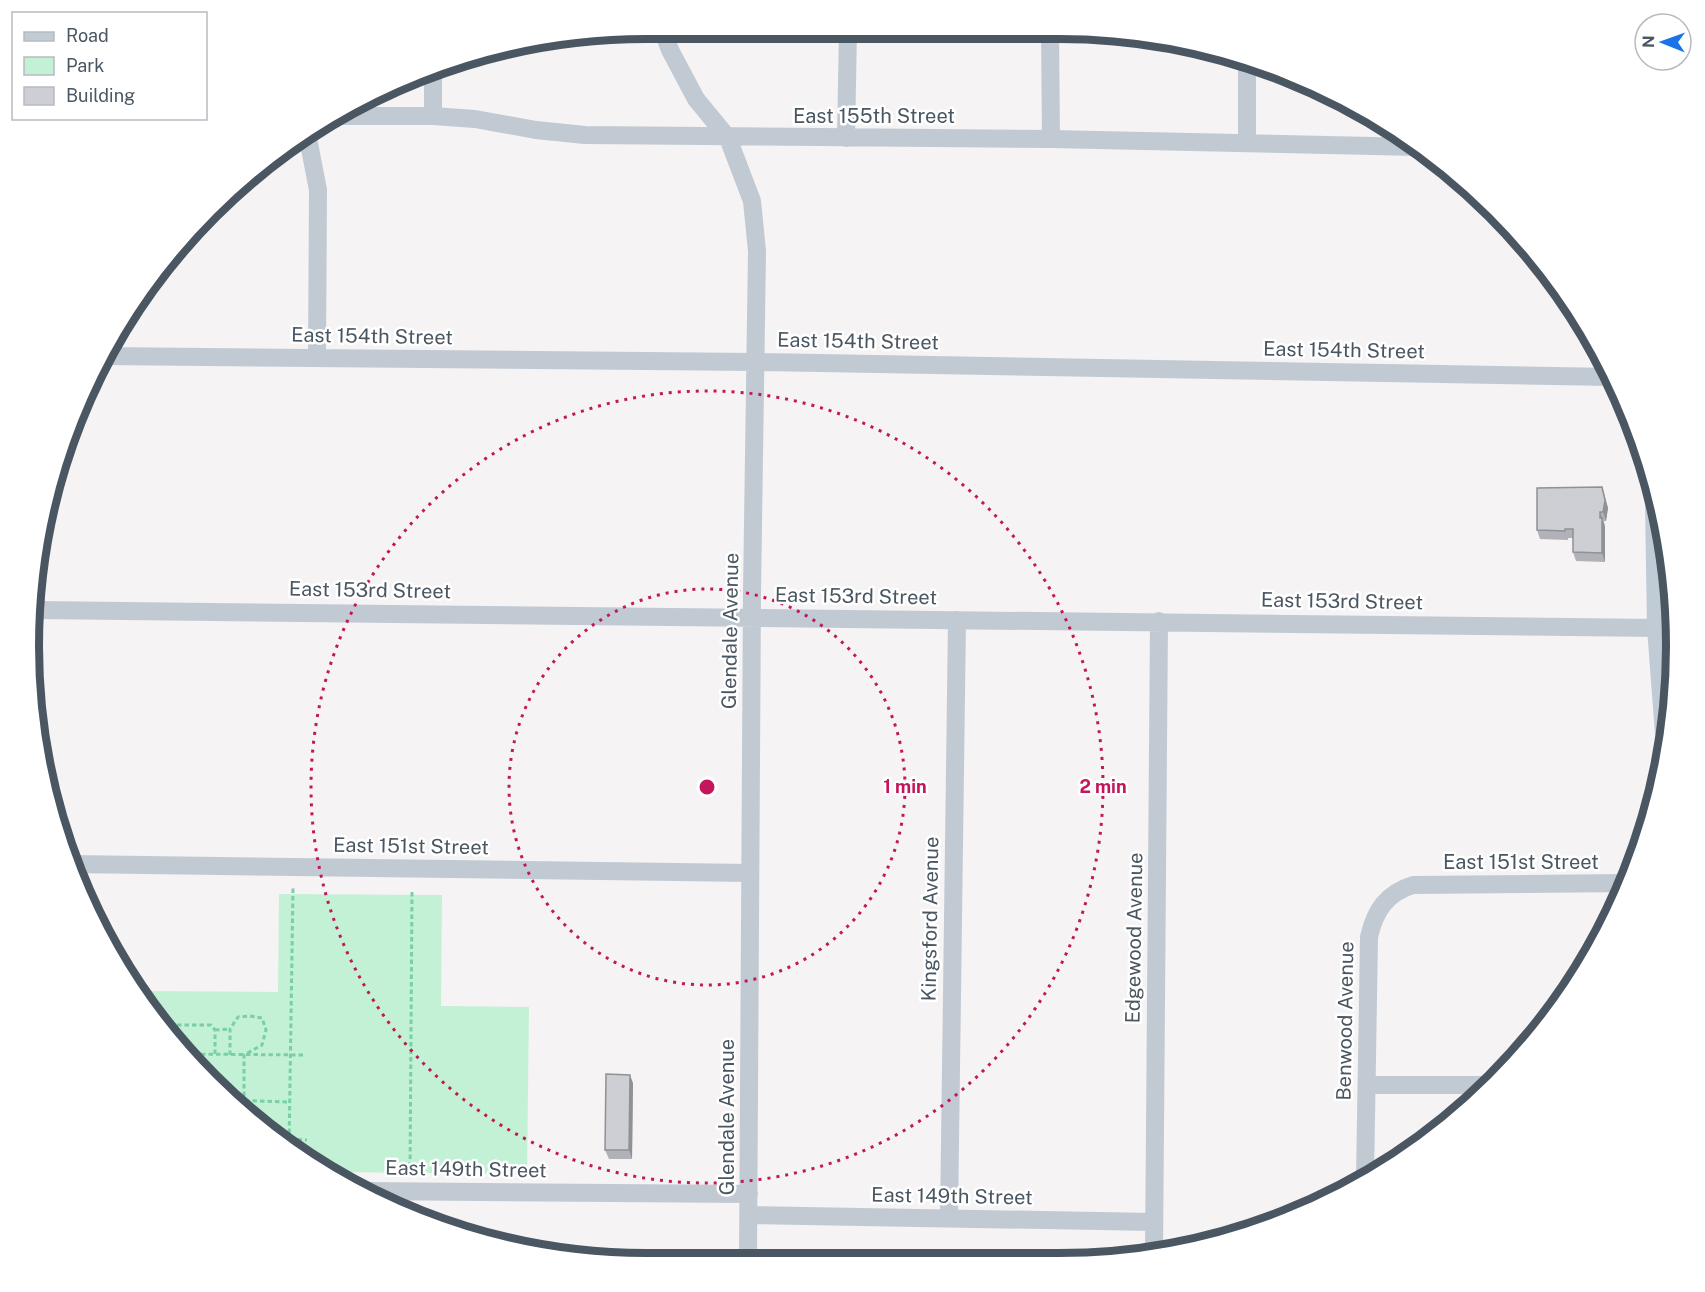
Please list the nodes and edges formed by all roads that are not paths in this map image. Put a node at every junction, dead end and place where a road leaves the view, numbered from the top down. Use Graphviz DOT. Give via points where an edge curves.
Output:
graph roads {
  1 [pos="666,39"];
  2 [pos="848,39"];
  3 [pos="1050,39"];
  4 [pos="1247,69"];
  5 [pos="433,78"];
  6 [pos="350,116"];
  7 [pos="433,117"];
  8 [pos="728,138"];
  9 [pos="846,138"];
  10 [pos="1051,139"];
  11 [pos="309,141"];
  12 [pos="1246,143"];
  13 [pos="1404,147"];
  14 [pos="113,356"];
  15 [pos="317,358"];
  16 [pos="755,362"];
  17 [pos="1602,377"];
  18 [pos="40,610"];
  19 [pos="752,616"];
  20 [pos="957,620"];
  21 [pos="1159,621"];
  22 [pos="1666,631"];
  23 [pos="80,864"];
  24 [pos="750,873"];
  25 [pos="1618,883"];
  26 [pos="1413,885"];
  27 [pos="1367,1085"];
  28 [pos="1477,1085"];
  29 [pos="1365,1170"];
  30 [pos="380,1191"];
  31 [pos="749,1194"];
  32 [pos="749,1215"];
  33 [pos="949,1218"];
  34 [pos="1154,1222"];
  35 [pos="1154,1245"];
  36 [pos="748,1253"];
  1 -- 8 [label="street, Glendale Avenue" via="696,99"];
  2 -- 9 [label="street"];
  3 -- 10 [label="street"];
  4 -- 12 [label="street"];
  5 -- 7 [label="street"];
  6 -- 7 [label="street, East 155th Street"];
  7 -- 8 [label="street, East 155th Street" via="585,135"];
  8 -- 9 [label="street, East 155th Street"];
  8 -- 16 [label="street, Glendale Avenue" via="752,201 757,251"];
  9 -- 10 [label="street, East 155th Street"];
  10 -- 12 [label="street, East 155th Street"];
  11 -- 15 [label="street" via="318,190"];
  12 -- 13 [label="street, East 155th Street"];
  14 -- 15 [label="street, East 154th Street"];
  15 -- 16 [label="street, East 154th Street"];
  16 -- 17 [label="street, East 154th Street"];
  16 -- 19 [label="street, Glendale Avenue"];
  18 -- 19 [label="street, East 153rd Street"];
  19 -- 20 [label="street, East 153rd Street"];
  19 -- 24 [label="street, Glendale Avenue"];
  20 -- 21 [label="street, East 153rd Street"];
  20 -- 33 [label="street, Kingsford Avenue"];
  21 -- 22 [label="street, East 153rd Street"];
  21 -- 34 [label="street, Edgewood Avenue"];
  23 -- 24 [label="street, East 151st Street"];
  24 -- 31 [label="street, Glendale Avenue"];
  25 -- 26 [label="street, East 151st Street"];
  26 -- 27 [label="street, Benwood Avenue" via="1398,889 1372,919"];
  27 -- 28 [label="street"];
  27 -- 29 [label="street, Benwood Avenue"];
  30 -- 31 [label="street, East 149th Street"];
  31 -- 32 [label="street, Glendale Avenue"];
  32 -- 33 [label="street, East 149th Street"];
  32 -- 36 [label="street, Glendale Avenue"];
  33 -- 34 [label="street, East 149th Street"];
  34 -- 35 [label="street, Edgewood Avenue"];
}
